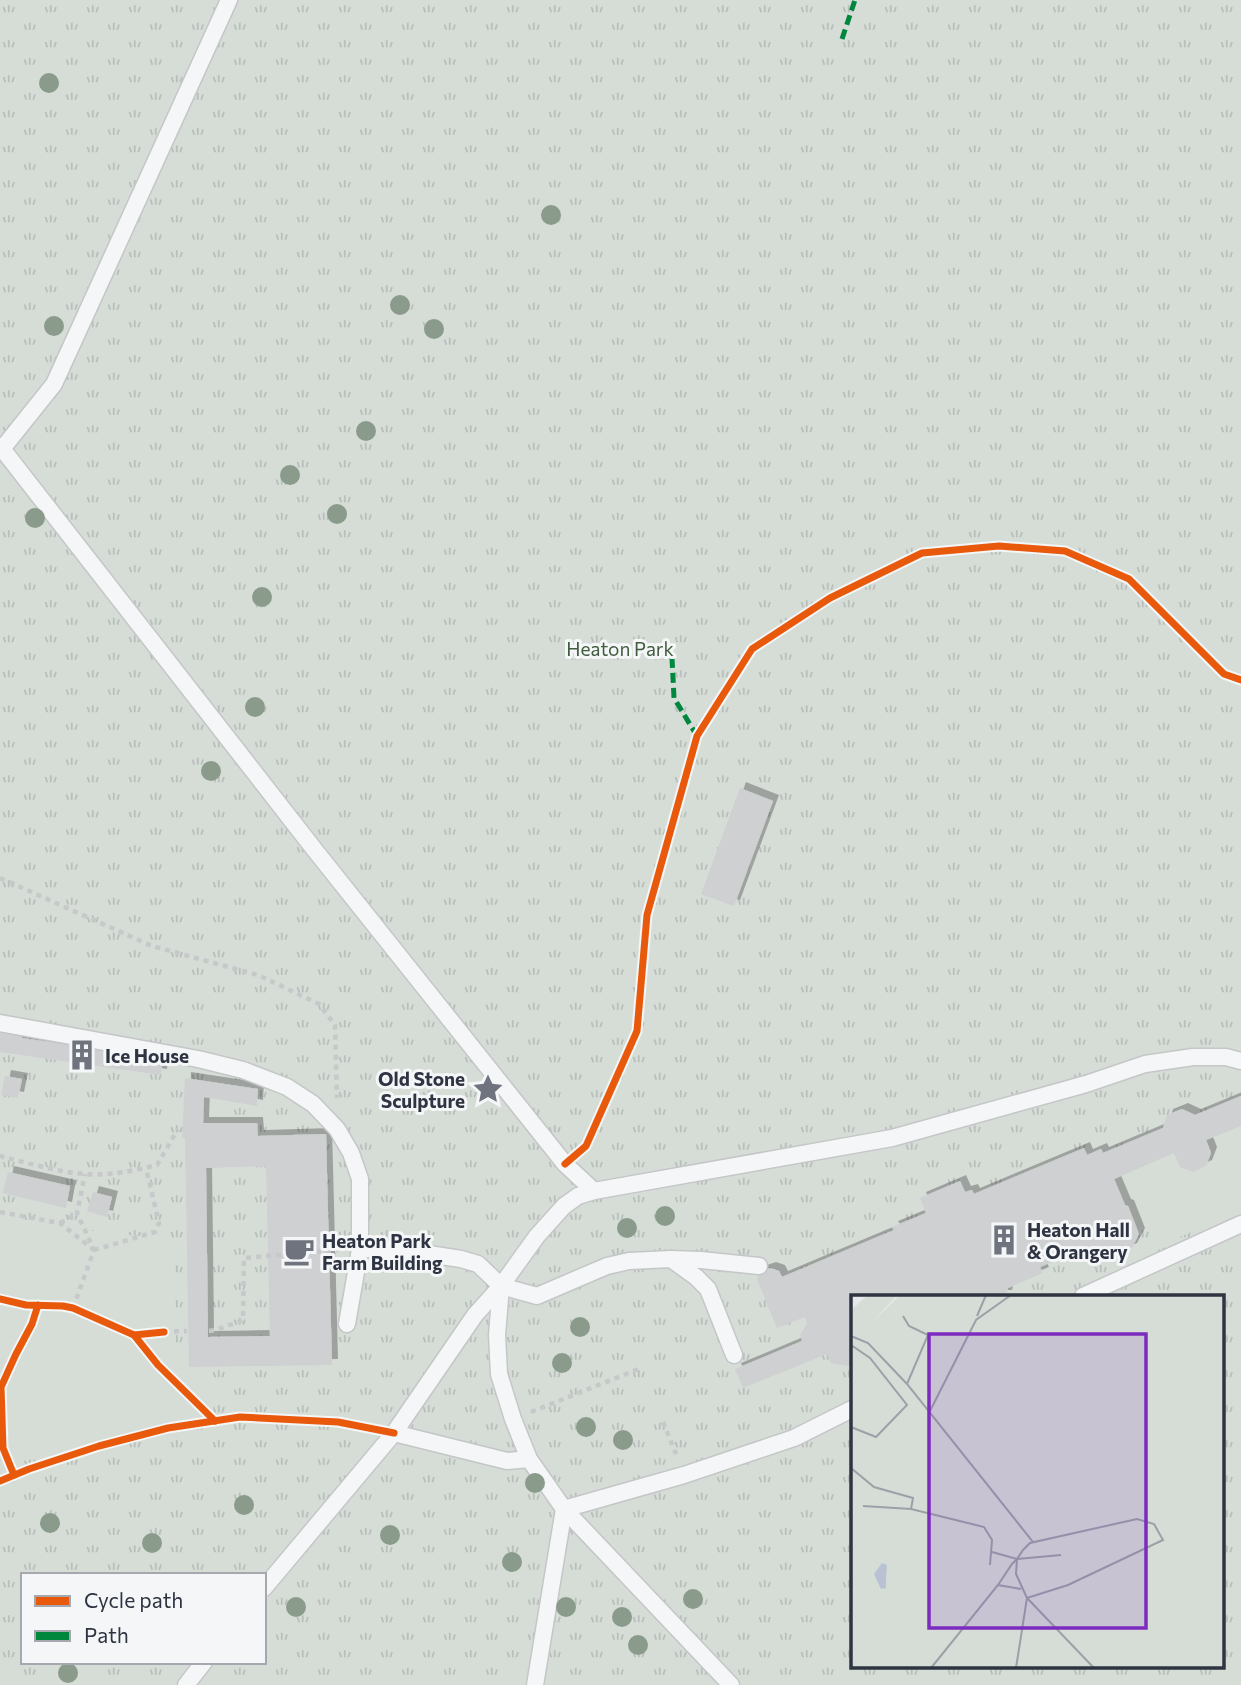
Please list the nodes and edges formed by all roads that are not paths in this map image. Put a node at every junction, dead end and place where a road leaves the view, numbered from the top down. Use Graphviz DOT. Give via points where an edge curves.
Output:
graph roads {
  1 [pos="229,0"];
  2 [pos="1,448"];
  3 [pos="0,1023"];
  4 [pos="1241,1061"];
  5 [pos="594,1191"];
  6 [pos="1241,1224"];
  7 [pos="360,1249"];
  8 [pos="671,1259"];
  9 [pos="759,1266"];
  10 [pos="501,1286"];
  11 [pos="1087,1295"];
  12 [pos="346,1324"];
  13 [pos="734,1354"];
  14 [pos="851,1410"];
  15 [pos="394,1433"];
  16 [pos="529,1459"];
  17 [pos="564,1508"];
  18 [pos="266,1586"];
  19 [pos="202,1664"];
  20 [pos="186,1685"];
  21 [pos="535,1685"];
  22 [pos="731,1685"];
  1 -- 2 [label="lane" via="54,384"];
  2 -- 5 [label="lane" via="556,1154"];
  3 -- 7 [label="lane" via="186,1057 243,1070 287,1087 313,1104 337,1129 351,1153 360,1179"];
  4 -- 5 [label="lane" via="1193,1057 1145,1064 892,1138"];
  5 -- 10 [label="lane" via="564,1206"];
  6 -- 11 [label="lane"];
  7 -- 10 [label="lane" via="461,1259 478,1264"];
  7 -- 12 [label="lane"];
  8 -- 9 [label="lane"];
  8 -- 10 [label="lane" via="607,1266 537,1296"];
  8 -- 13 [label="lane" via="708,1289"];
  10 -- 15 [label="lane" via="475,1315"];
  10 -- 16 [label="lane" via="499,1374"];
  14 -- 17 [label="lane" via="794,1438"];
  15 -- 16 [label="lane" via="507,1461"];
  15 -- 18 [label="lane"];
  16 -- 17 [label="lane"];
  17 -- 21 [label="lane"];
  17 -- 22 [label="lane"];
  19 -- 20 [label="lane"];
}
